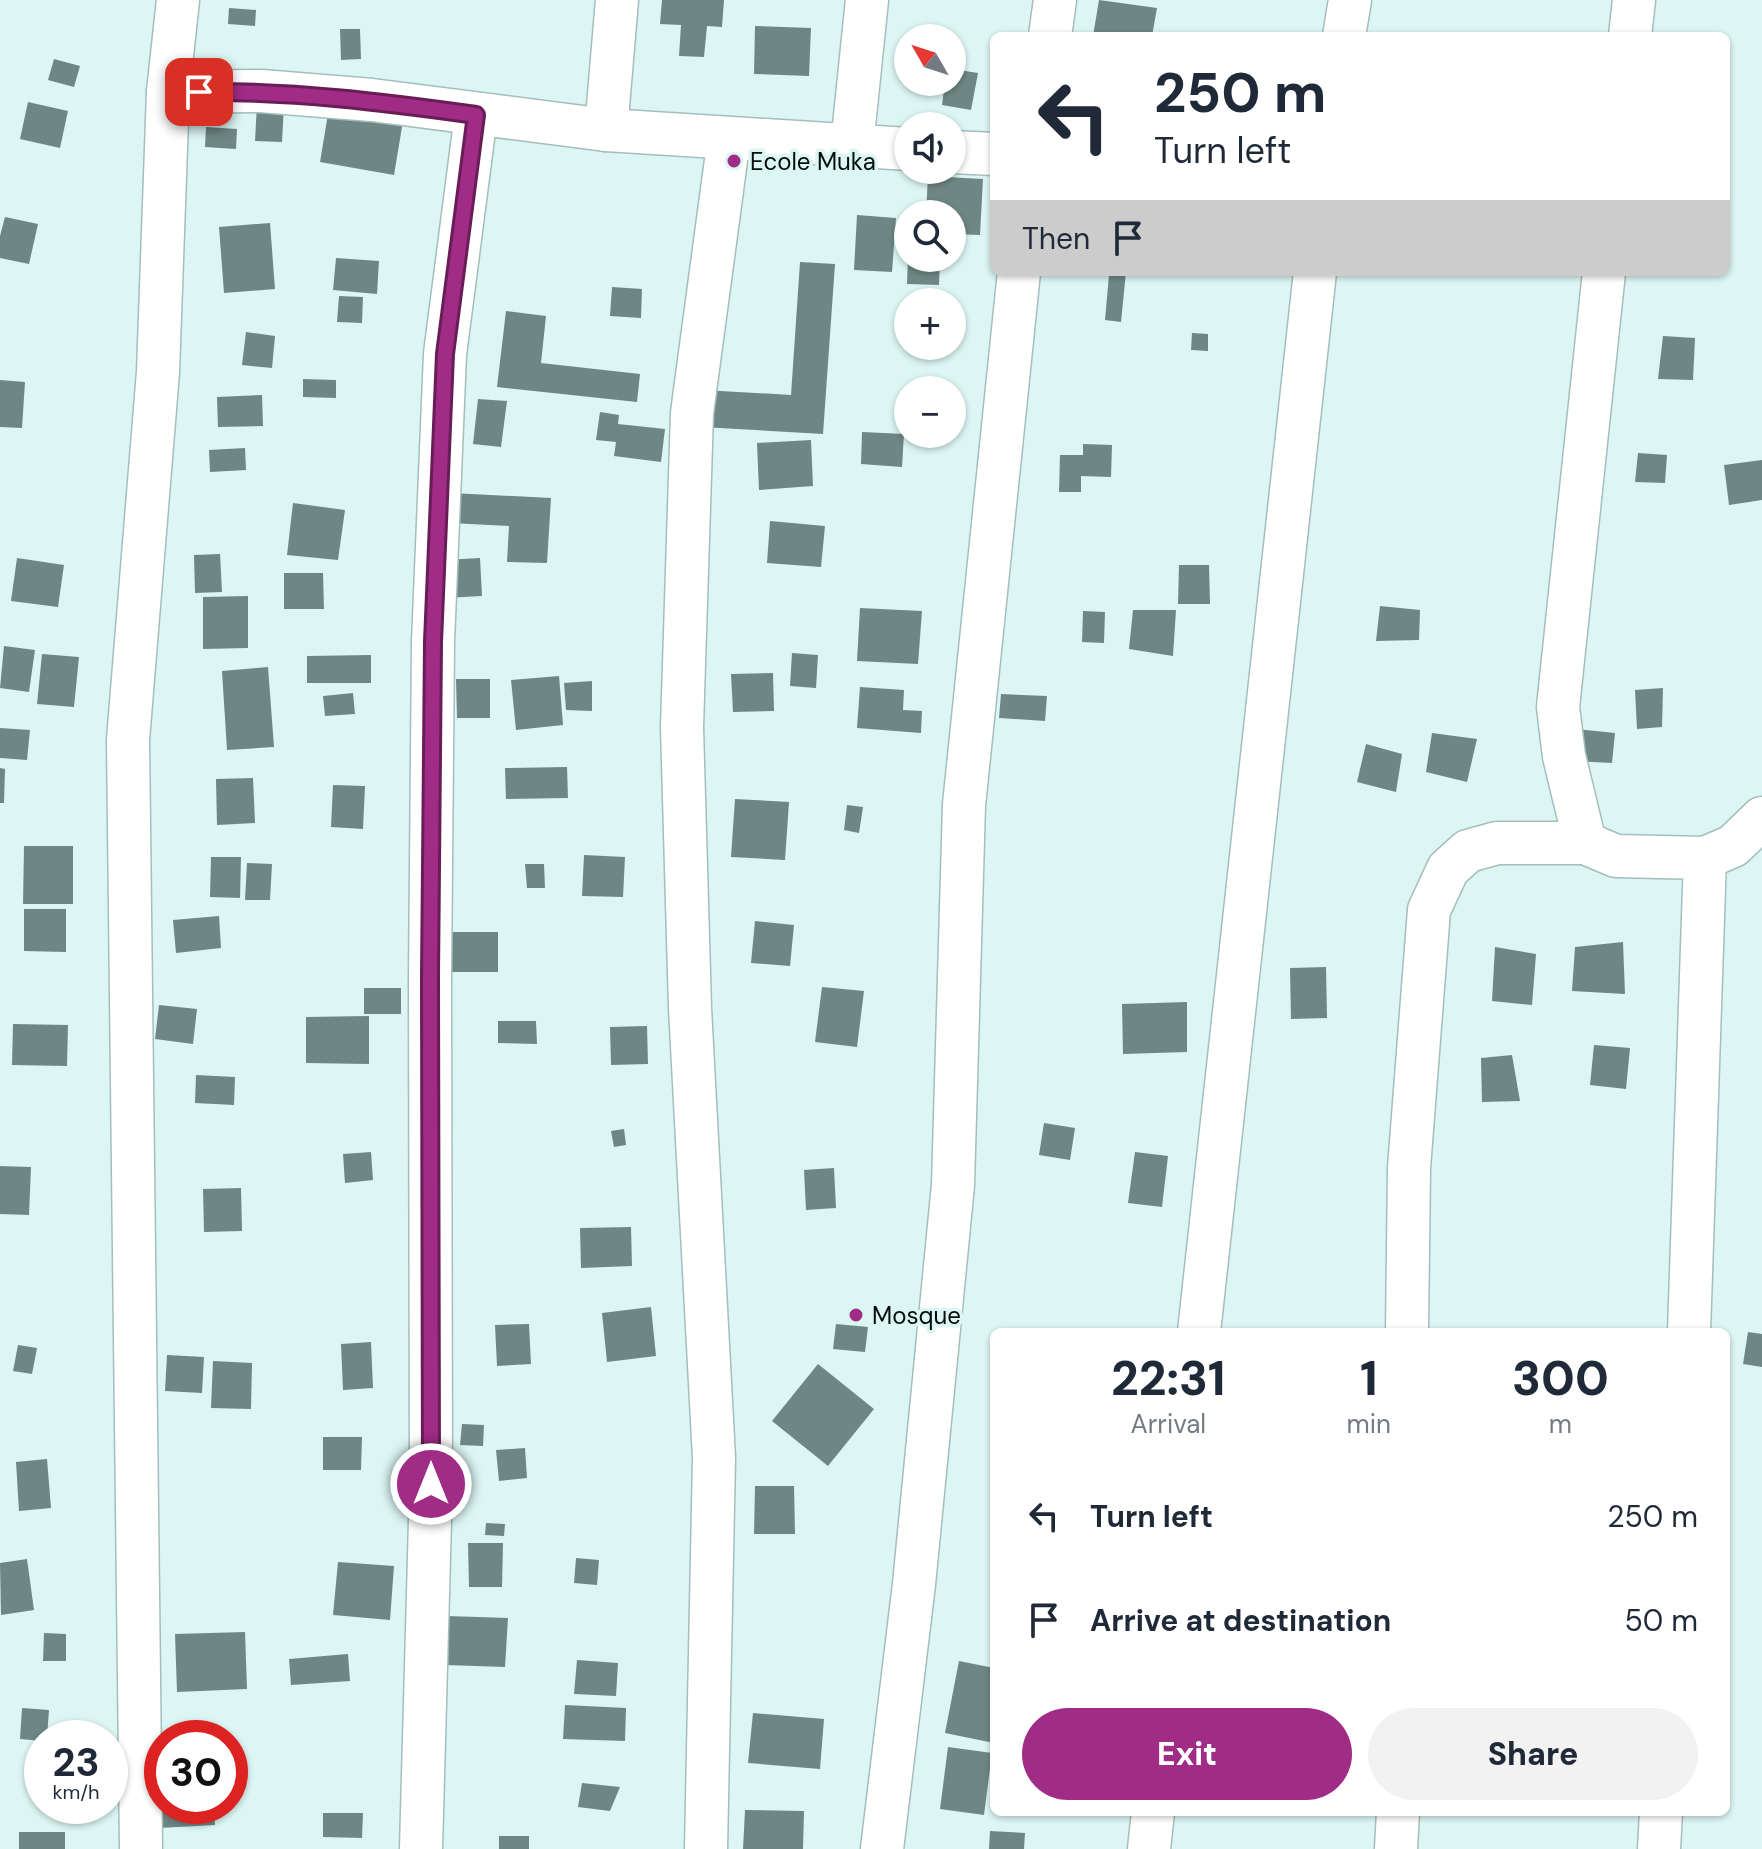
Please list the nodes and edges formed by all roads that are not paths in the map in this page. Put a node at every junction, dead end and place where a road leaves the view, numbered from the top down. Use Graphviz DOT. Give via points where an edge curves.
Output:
graph roads {
  1 [pos="178,0"];
  2 [pos="617,0"];
  3 [pos="867,0"];
  4 [pos="1055,0"];
  5 [pos="1350,0"];
  6 [pos="1634,0"];
  7 [pos="1051,32"];
  8 [pos="1345,32"];
  9 [pos="1630,32"];
  10 [pos="168,92"];
  11 [pos="476,115"];
  12 [pos="606,130"];
  13 [pos="729,138"];
  14 [pos="852,145"];
  15 [pos="894,148"];
  16 [pos="966,153"];
  17 [pos="990,154"];
  18 [pos="1019,276"];
  19 [pos="1314,276"];
  20 [pos="1604,276"];
  21 [pos="1762,818"];
  22 [pos="1585,843"];
  23 [pos="1705,858"];
  24 [pos="1199,1328"];
  25 [pos="1407,1328"];
  26 [pos="1689,1328"];
  27 [pos="1153,1816"];
  28 [pos="1398,1816"];
  29 [pos="1661,1816"];
  30 [pos="141,1849"];
  31 [pos="421,1849"];
  32 [pos="706,1849"];
  33 [pos="882,1849"];
  34 [pos="1149,1849"];
  35 [pos="1396,1849"];
  36 [pos="1659,1849"];
  1 -- 10 [label="street"];
  2 -- 12 [label="street"];
  3 -- 14 [label="street"];
  4 -- 7 [label="street"];
  5 -- 8 [label="street"];
  6 -- 9 [label="street"];
  10 -- 11 [label="street" via="261,91"];
  10 -- 30 [label="street" via="158,372 128,740"];
  11 -- 12 [label="street"];
  11 -- 31 [label="street" via="445,354 433,642 431,1484"];
  12 -- 13 [label="street"];
  13 -- 14 [label="street"];
  13 -- 32 [label="street" via="692,413 682,727 690,1008 714,1458"];
  14 -- 15 [label="street"];
  16 -- 17 [label="street"];
  18 -- 33 [label="street" via="964,805 953,1185"];
  19 -- 24 [label="street"];
  20 -- 22 [label="street" via="1558,707"];
  21 -- 23 [label="street" via="1733,846"];
  22 -- 23 [label="street" via="1616,856"];
  22 -- 25 [label="street" via="1497,843 1468,851 1448,869 1429,910 1409,1168"];
  23 -- 26 [label="street"];
  27 -- 34 [label="street"];
  28 -- 35 [label="street"];
  29 -- 36 [label="street"];
}
